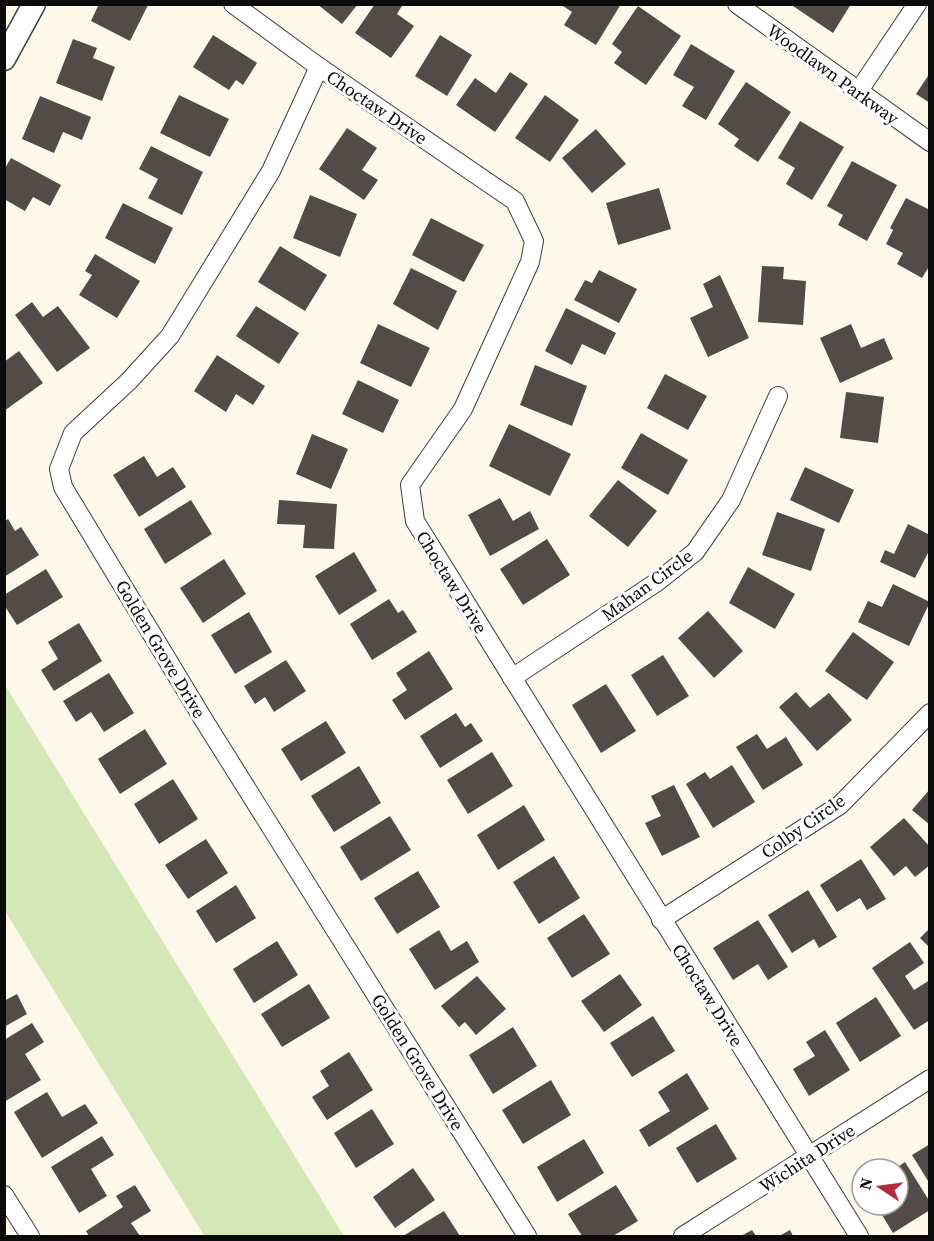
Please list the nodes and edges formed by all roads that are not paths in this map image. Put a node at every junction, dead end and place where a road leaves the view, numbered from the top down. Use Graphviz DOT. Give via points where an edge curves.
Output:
graph roads {
  1 [pos="34,4"];
  2 [pos="233,4"];
  3 [pos="737,4"];
  4 [pos="917,4"];
  5 [pos="4,59"];
  6 [pos="319,67"];
  7 [pos="858,92"];
  8 [pos="930,142"];
  9 [pos="778,396"];
  10 [pos="512,678"];
  11 [pos="930,713"];
  12 [pos="662,920"];
  13 [pos="930,1079"];
  14 [pos="810,1157"];
  15 [pos="4,1195"];
  16 [pos="30,1236"];
  17 [pos="527,1236"];
  18 [pos="683,1236"];
  19 [pos="859,1236"];
  1 -- 5 [label="street"];
  2 -- 6 [label="street, Choctaw Drive"];
  3 -- 7 [label="street, Woodlawn Parkway"];
  4 -- 7 [label="street"];
  6 -- 10 [label="street, Choctaw Drive" via="515,201 534,241 530,262 463,409 410,485 415,521"];
  6 -- 17 [label="street, Golden Grove Drive" via="271,171 170,336 73,433 59,470 63,487 193,702"];
  7 -- 8 [label="street, Woodlawn Parkway"];
  9 -- 10 [label="street, Mahan Circle" via="731,500 695,552 657,582"];
  10 -- 12 [label="street, Choctaw Drive"];
  11 -- 12 [label="street, Colby Circle" via="840,805"];
  12 -- 14 [label="street, Choctaw Drive"];
  13 -- 14 [label="street, Wichita Drive"];
  14 -- 18 [label="street, Wichita Drive"];
  14 -- 19 [label="street, Choctaw Drive"];
  15 -- 16 [label="street"];
}
